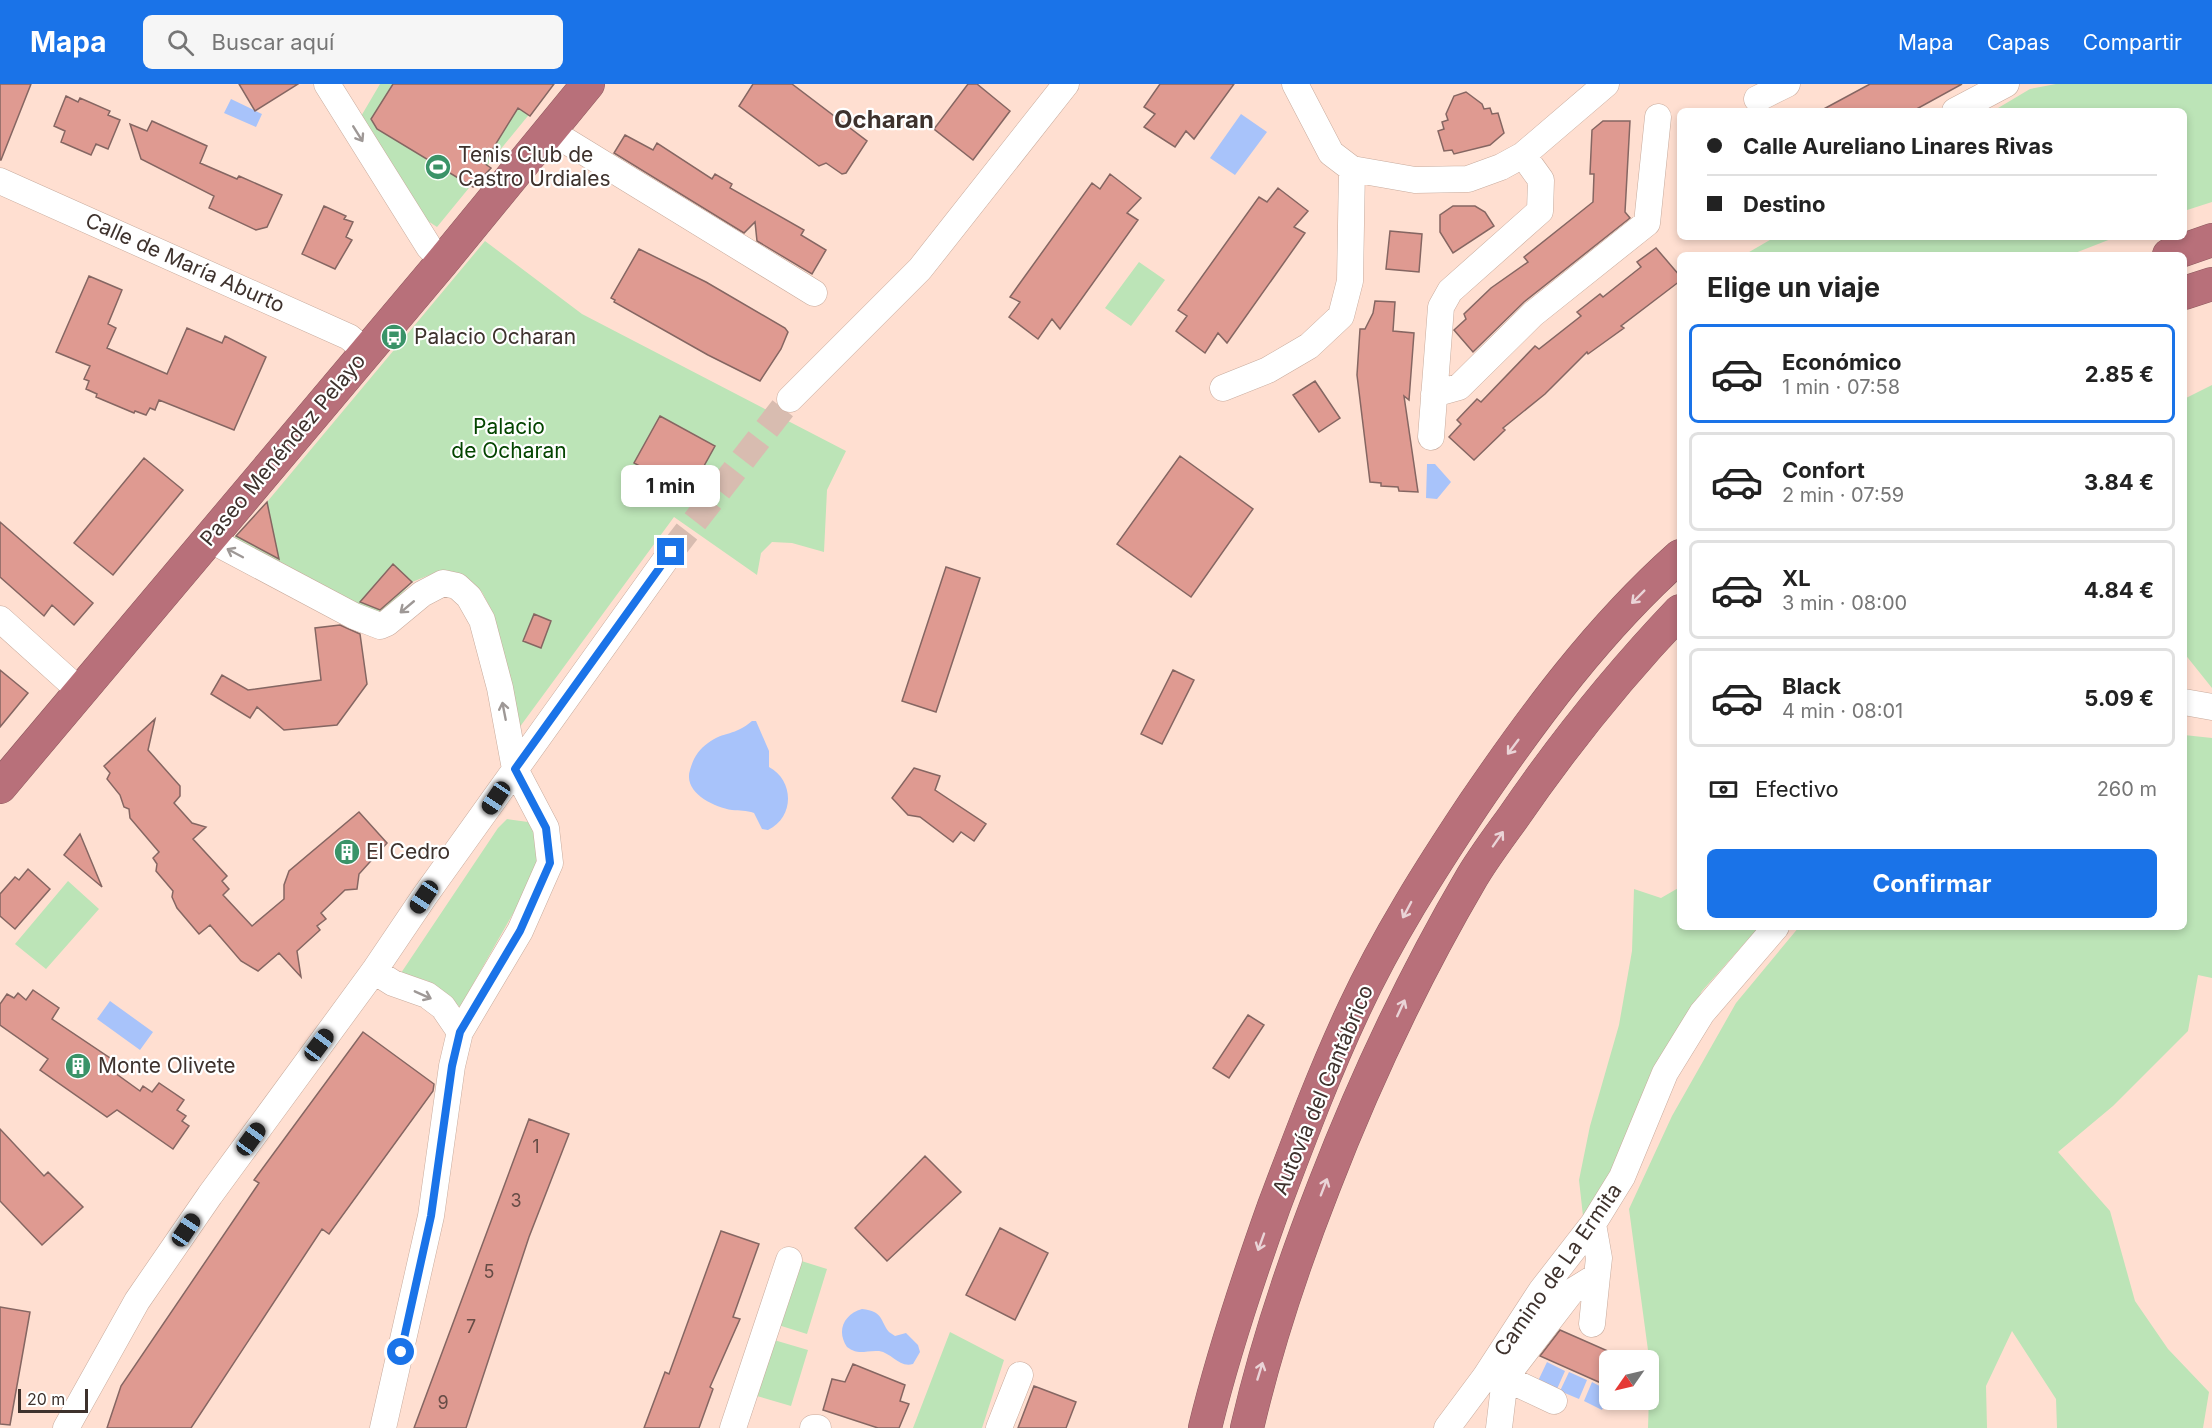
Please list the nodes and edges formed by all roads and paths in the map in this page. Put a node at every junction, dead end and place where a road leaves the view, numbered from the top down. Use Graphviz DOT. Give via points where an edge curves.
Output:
graph roads {
  1 [pos="327,84"];
  2 [pos="588,84"];
  3 [pos="1295,84"];
  4 [pos="1606,84"];
  5 [pos="1787,84"];
  6 [pos="2006,84"];
  7 [pos="1062,86"];
  8 [pos="1757,99"];
  9 [pos="1961,108"];
  10 [pos="1658,117"];
  11 [pos="551,129"];
  12 [pos="1523,155"];
  13 [pos="1352,169"];
  14 [pos="0,181"];
  15 [pos="2212,240"];
  16 [pos="2178,252"];
  17 [pos="443,261"];
  18 [pos="2212,284"];
  19 [pos="2187,292"];
  20 [pos="814,293"];
  21 [pos="366,351"];
  22 [pos="1223,388"];
  23 [pos="1434,394"];
  24 [pos="790,399"];
  25 [pos="1431,437"];
  26 [pos="208,539"];
  27 [pos="671,552"];
  28 [pos="1677,559"];
  29 [pos="1677,614"];
  30 [pos="0,619"];
  31 [pos="81,692"];
  32 [pos="2187,703"];
  33 [pos="2212,708"];
  34 [pos="515,769"];
  35 [pos="0,787"];
  36 [pos="1773,930"];
  37 [pos="374,971"];
  38 [pos="460,1032"];
  39 [pos="1593,1224"];
  40 [pos="789,1260"];
  41 [pos="1597,1276"];
  42 [pos="1592,1324"];
  43 [pos="1020,1375"];
  44 [pos="1505,1378"];
  45 [pos="1554,1401"];
  46 [pos="66,1428"];
  47 [pos="383,1428"];
  48 [pos="733,1428"];
  49 [pos="813,1428"];
  50 [pos="818,1428"];
  51 [pos="999,1428"];
  52 [pos="1205,1428"];
  53 [pos="1247,1428"];
  54 [pos="1447,1428"];
  55 [pos="1499,1428"];
  1 -- 17 [label="street, one-way" via="429,247"];
  2 -- 11 [label="highway, Paseo Menéndez Pelayo"];
  3 -- 13 [label="street" via="1331,153"];
  4 -- 12 [label="street"];
  5 -- 8 [label="street"];
  6 -- 9 [label="street"];
  7 -- 24 [label="street" via="920,269"];
  10 -- 23 [label="street" via="1647,223 1533,314 1459,387"];
  11 -- 17 [label="highway, Paseo Menéndez Pelayo"];
  11 -- 20 [label="street"];
  12 -- 13 [label="street" via="1468,179 1415,180"];
  12 -- 23 [label="street" via="1541,180 1540,211 1450,291 1441,307"];
  13 -- 22 [label="street" via="1350,281 1341,316 1309,346 1268,370"];
  14 -- 21 [label="street, Calle de María Aburto" via="349,337"];
  15 -- 16 [label="highway"];
  17 -- 21 [label="highway, Paseo Menéndez Pelayo"];
  18 -- 19 [label="highway"];
  21 -- 26 [label="highway, Paseo Menéndez Pelayo"];
  23 -- 25 [label="street"];
  26 -- 31 [label="highway, Paseo Menéndez Pelayo"];
  34 -- 26 [label="street, one-way" via="482,620 469,597 457,586 443,583 380,626"];
  27 -- 34 [label="street"];
  28 -- 52 [label="highway, Autovía del Cantábrico, one-way" via="1613,623 1510,750 1416,895 1354,1008 1295,1150 1249,1277"];
  53 -- 29 [label="highway, Autovía del Cantábrico, one-way" via="1258,1378 1299,1251 1347,1126 1405,1000 1473,876 1552,761"];
  30 -- 31 [label="street"];
  31 -- 35 [label="highway, Paseo Menéndez Pelayo"];
  32 -- 33 [label="street"];
  34 -- 37 [label="street"];
  34 -- 38 [label="street" via="546,828 550,863 520,931"];
  36 -- 39 [label="street, Camino de La Ermita" via="1702,1013 1671,1063 1622,1177"];
  37 -- 38 [label="street, one-way" via="393,983 427,995 443,1007"];
  37 -- 46 [label="street" via="210,1194 137,1301"];
  38 -- 47 [label="street" via="431,1216"];
  39 -- 41 [label="street" via="1599,1258"];
  39 -- 54 [label="street, Camino de La Ermita" via="1541,1291"];
  40 -- 48 [label="street"];
  41 -- 42 [label="street"];
  41 -- 44 [label="street" via="1571,1292"];
  43 -- 51 [label="street"];
  44 -- 45 [label="street"];
  44 -- 55 [label="street"];
  49 -- 50 [label="street"];
}
